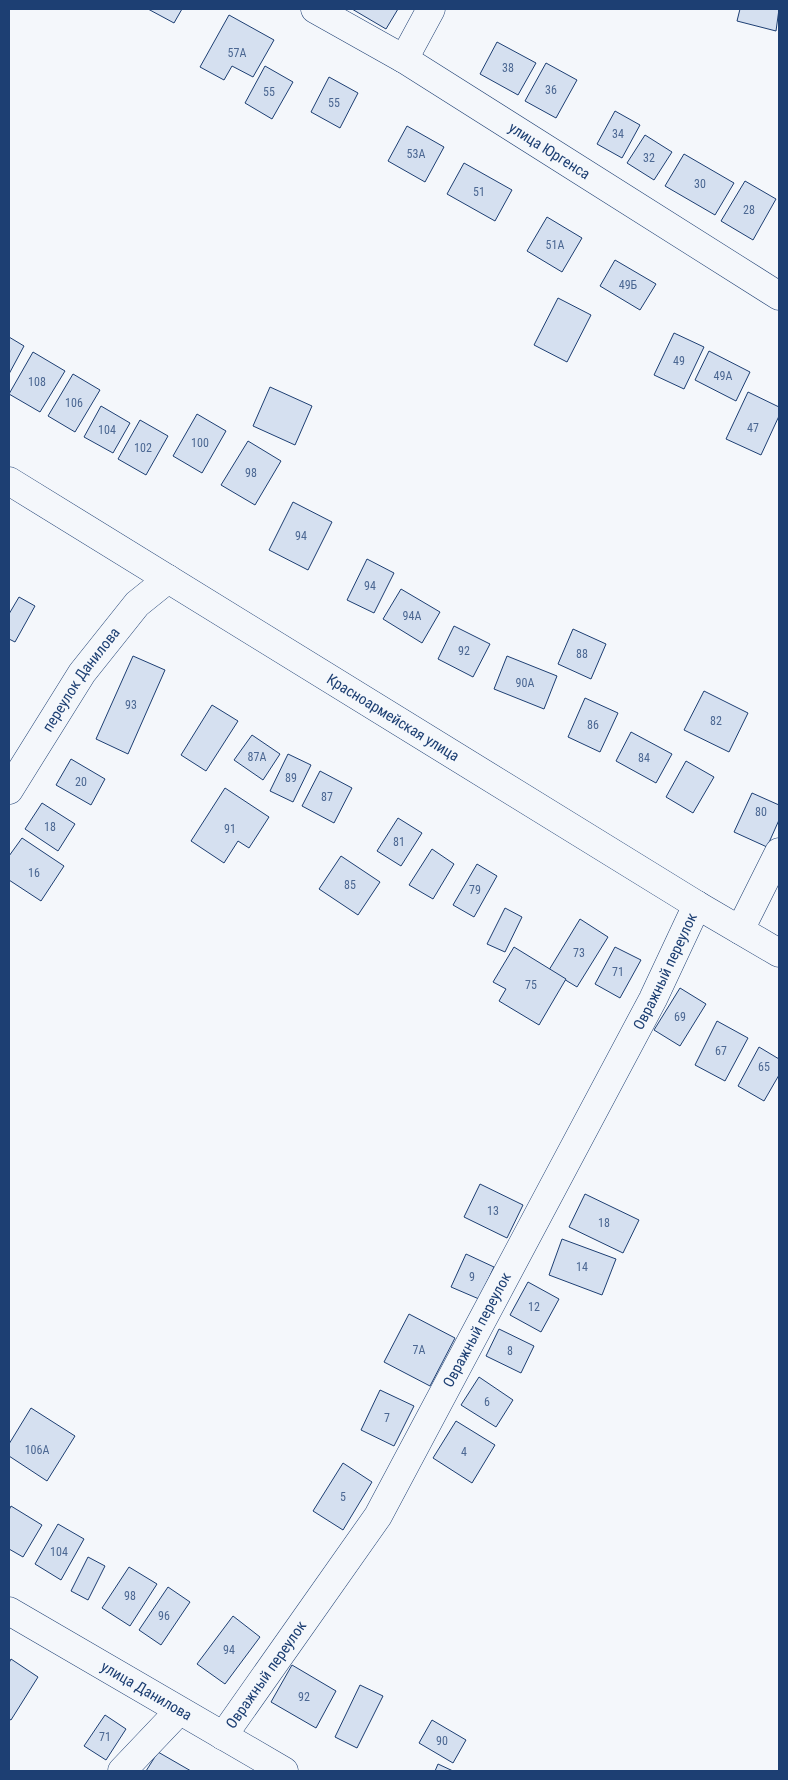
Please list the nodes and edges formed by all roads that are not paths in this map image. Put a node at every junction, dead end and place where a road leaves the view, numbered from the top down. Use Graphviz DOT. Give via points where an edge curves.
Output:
graph roads {
  1 [pos="316,9"];
  2 [pos="431,9"];
  3 [pos="404,59"];
  4 [pos="779,296"];
  5 [pos="9,481"];
  6 [pos="168,579"];
  7 [pos="9,790"];
  8 [pos="779,852"];
  9 [pos="696,905"];
  10 [pos="740,930"];
  11 [pos="779,953"];
  12 [pos="9,1611"];
  13 [pos="180,1710"];
  14 [pos="223,1736"];
  15 [pos="122,1771"];
  16 [pos="284,1771"];
  1 -- 3 [label="street, улица Юргенса"];
  2 -- 3 [label="street"];
  3 -- 4 [label="street, улица Юргенса"];
  5 -- 6 [label="street, Красноармейская улица"];
  6 -- 7 [label="street, переулок Данилова" via="137,604 82,673"];
  6 -- 9 [label="street, Красноармейская улица"];
  8 -- 10 [label="street"];
  9 -- 10 [label="street, Красноармейская улица"];
  9 -- 14 [label="street, Овражный переулок" via="653,999 378,1516"];
  10 -- 11 [label="street, Красноармейская улица"];
  12 -- 13 [label="street, улица Данилова"];
  13 -- 14 [label="street, улица Данилова"];
  13 -- 15 [label="street"];
  14 -- 16 [label="street, улица Данилова"];
}
